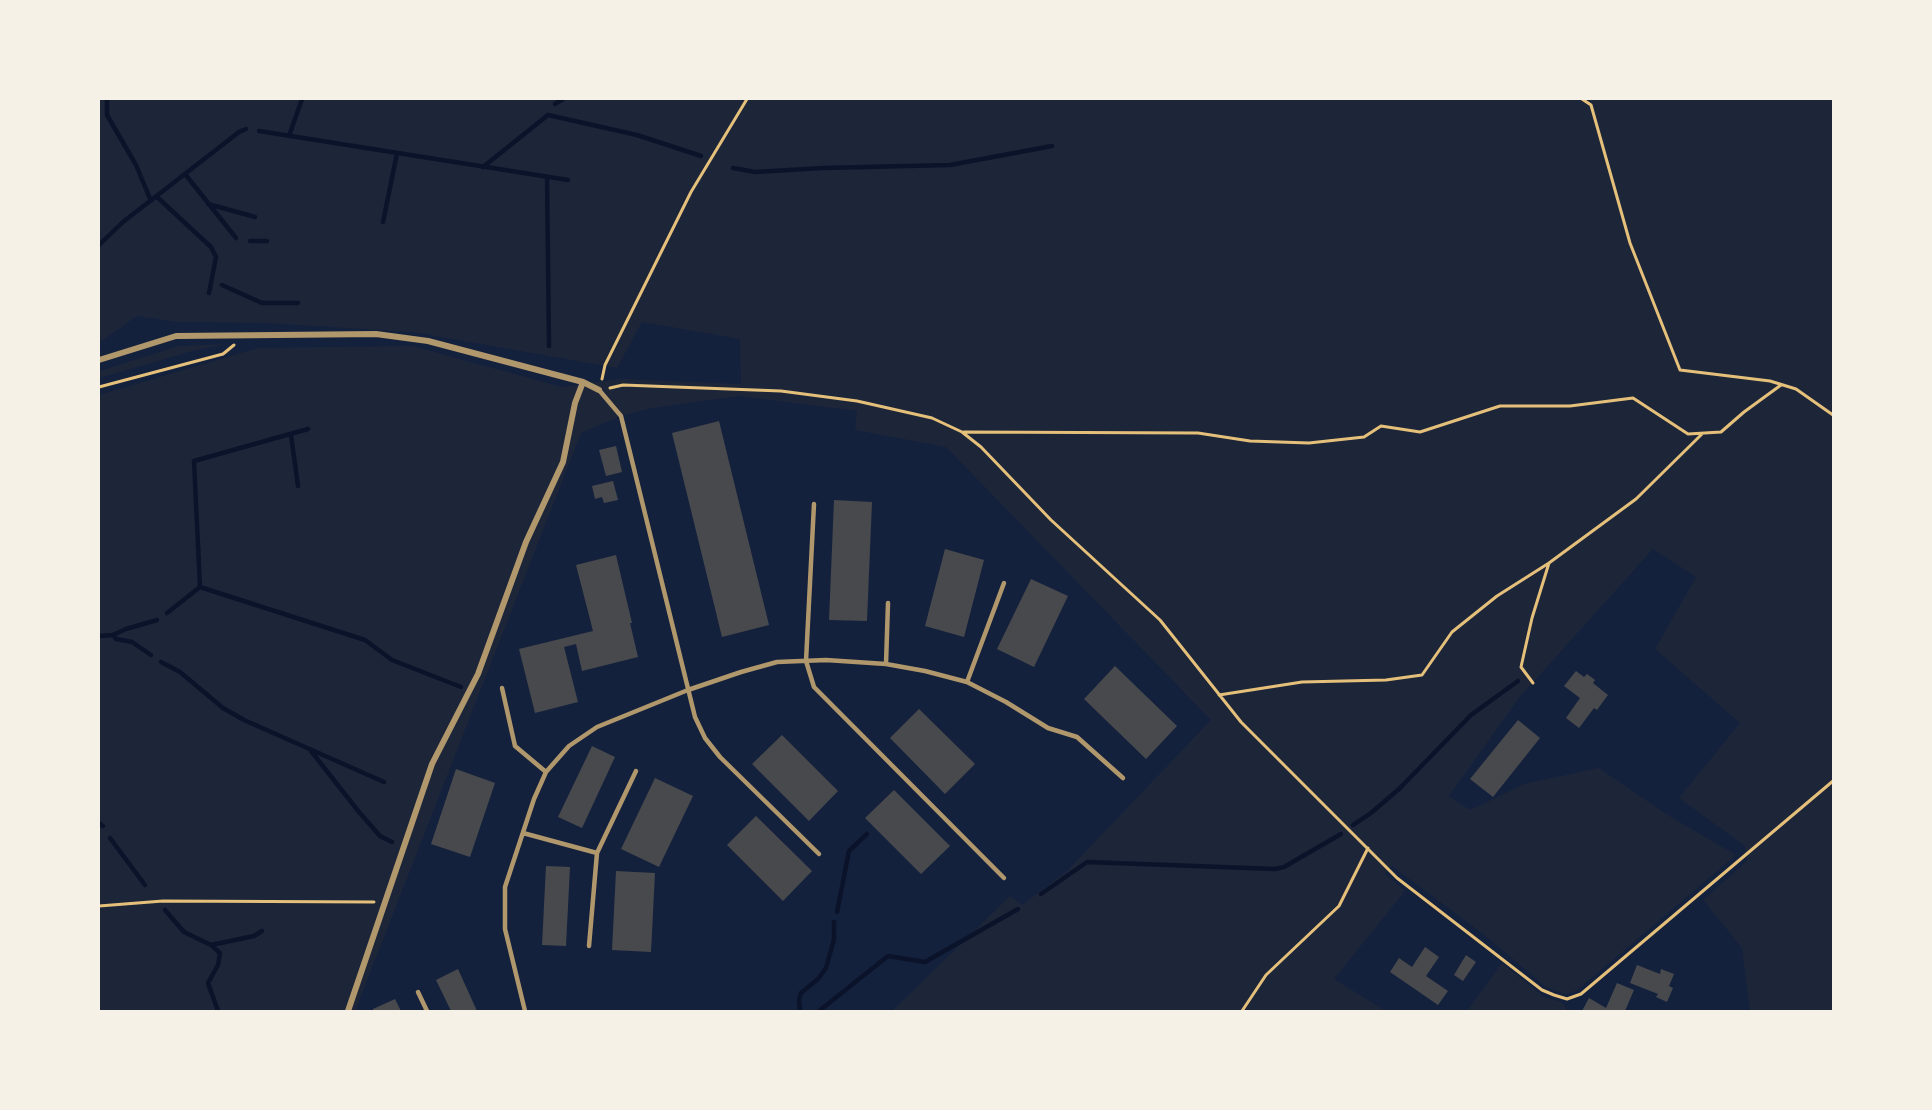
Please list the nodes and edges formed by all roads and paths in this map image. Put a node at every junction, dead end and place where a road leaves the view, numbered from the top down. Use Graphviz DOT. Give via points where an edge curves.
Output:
graph roads {
  1 [pos="747,99"];
  2 [pos="1581,99"];
  3 [pos="249,335"];
  4 [pos="99,360"];
  5 [pos="584,382"];
  6 [pos="1781,385"];
  7 [pos="99,387"];
  8 [pos="599,390"];
  9 [pos="1833,415"];
  10 [pos="962,432"];
  11 [pos="1703,433"];
  12 [pos="814,504"];
  13 [pos="1549,563"];
  14 [pos="1004,583"];
  15 [pos="888,603"];
  16 [pos="806,661"];
  17 [pos="886,664"];
  18 [pos="967,682"];
  19 [pos="1533,683"];
  20 [pos="502,688"];
  21 [pos="688,690"];
  22 [pos="1220,695"];
  23 [pos="636,771"];
  24 [pos="546,772"];
  25 [pos="1123,778"];
  26 [pos="1833,781"];
  27 [pos="523,833"];
  28 [pos="1368,848"];
  29 [pos="597,853"];
  30 [pos="819,854"];
  31 [pos="1004,878"];
  32 [pos="385,902"];
  33 [pos="99,906"];
  34 [pos="589,946"];
  35 [pos="418,992"];
  36 [pos="348,1011"];
  37 [pos="427,1011"];
  38 [pos="525,1011"];
  39 [pos="1242,1011"];
  1 -- 8 [label="path" via="681,212 605,365"];
  2 -- 6 [label="path" via="1591,105 1630,243 1680,370"];
  3 -- 4 [label="street" via="176,336"];
  3 -- 5 [label="street" via="376,334 428,340"];
  3 -- 7 [label="path" via="223,354"];
  5 -- 8 [label="street"];
  5 -- 32 [label="street" via="575,403 563,462 526,542 478,675 432,764"];
  6 -- 9 [label="path" via="1796,389"];
  6 -- 11 [label="path" via="1721,432"];
  8 -- 10 [label="path" via="623,385 782,391 857,401 933,418"];
  8 -- 21 [label="lane" via="621,416"];
  10 -- 11 [label="path" via="1198,433 1250,441 1309,443 1364,437 1381,426 1420,432 1500,406 1570,406 1633,398 1688,434"];
  10 -- 22 [label="path" via="1160,620"];
  11 -- 13 [label="path" via="1635,499"];
  12 -- 16 [label="lane"];
  13 -- 19 [label="path" via="1521,666"];
  13 -- 22 [label="path" via="1497,596 1452,632 1422,675 1302,682"];
  14 -- 18 [label="lane"];
  15 -- 17 [label="lane"];
  16 -- 17 [label="lane"];
  16 -- 21 [label="lane" via="777,662"];
  16 -- 31 [label="lane" via="814,687"];
  17 -- 18 [label="lane"];
  18 -- 25 [label="lane" via="1048,728 1077,737"];
  20 -- 24 [label="lane" via="515,746"];
  21 -- 24 [label="lane" via="597,727 569,746"];
  21 -- 30 [label="lane" via="695,717 720,758"];
  22 -- 28 [label="path" via="1241,722"];
  23 -- 29 [label="lane"];
  24 -- 27 [label="lane"];
  26 -- 28 [label="path" via="1581,994 1567,999 1542,990 1397,878"];
  27 -- 29 [label="lane"];
  27 -- 38 [label="lane" via="505,886 505,929"];
  28 -- 39 [label="path" via="1339,906 1266,975"];
  29 -- 34 [label="lane"];
  32 -- 33 [label="path" via="162,900"];
  32 -- 36 [label="street"];
  35 -- 37 [label="lane"];
}
